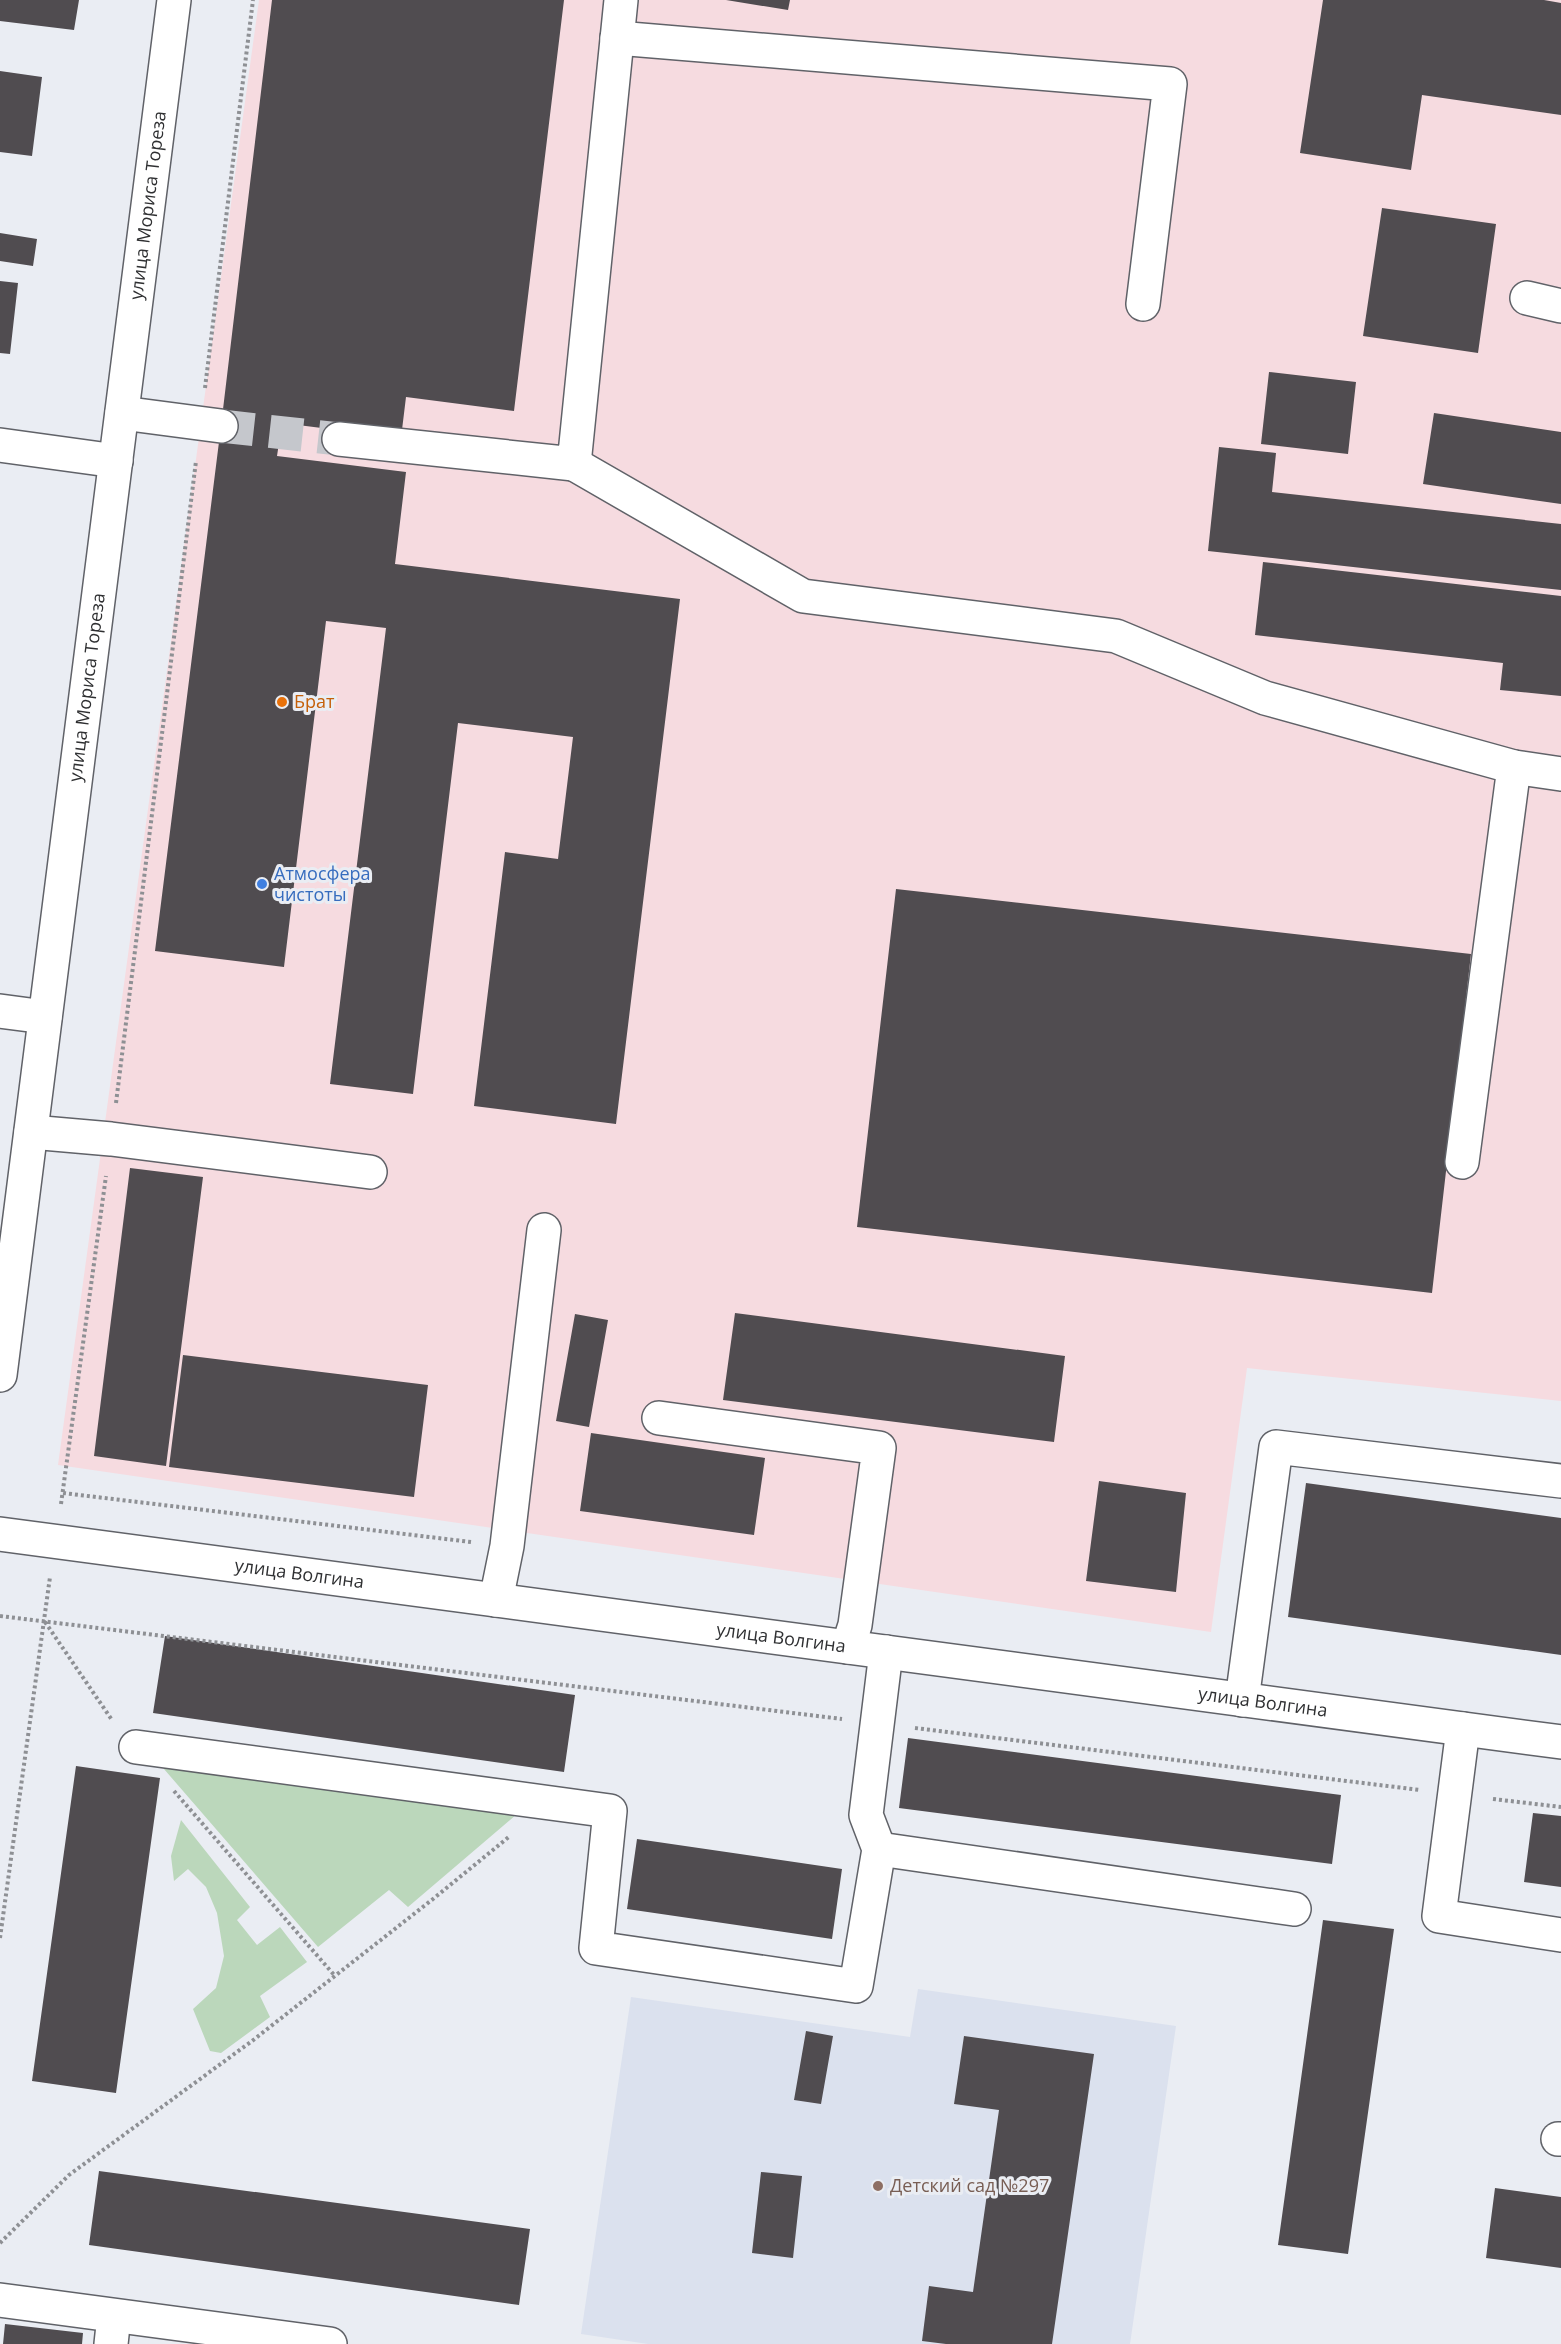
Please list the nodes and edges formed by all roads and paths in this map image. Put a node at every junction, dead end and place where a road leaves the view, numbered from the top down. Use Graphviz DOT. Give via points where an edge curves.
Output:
graph roads {
  1 [pos="174,0"];
  2 [pos="254,0"];
  3 [pos="621,0"];
  4 [pos="617,38"];
  5 [pos="1527,298"];
  6 [pos="1143,304"];
  7 [pos="1561,306"];
  8 [pos="122,413"];
  9 [pos="211,424"];
  10 [pos="339,439"];
  11 [pos="0,444"];
  12 [pos="116,461"];
  13 [pos="574,464"];
  14 [pos="1514,767"];
  15 [pos="1561,774"];
  16 [pos="0,1011"];
  17 [pos="45,1017"];
  18 [pos="31,1132"];
  19 [pos="111,1139"];
  20 [pos="1462,1161"];
  21 [pos="370,1172"];
  22 [pos="544,1230"];
  23 [pos="0,1375"];
  24 [pos="659,1418"];
  25 [pos="1561,1481"];
  26 [pos="0,1534"];
  27 [pos="496,1600"];
  28 [pos="0,1616"];
  29 [pos="44,1621"];
  30 [pos="848,1647"];
  31 [pos="886,1652"];
  32 [pos="1242,1700"];
  33 [pos="877,1723"];
  34 [pos="1463,1729"];
  35 [pos="1561,1742"];
  36 [pos="136,1747"];
  37 [pos="1455,1794"];
  38 [pos="549,1804"];
  39 [pos="1561,1807"];
  40 [pos="879,1849"];
  41 [pos="1294,1909"];
  42 [pos="1561,1935"];
  43 [pos="335,1976"];
  44 [pos="0,2243"];
  45 [pos="0,2301"];
  46 [pos="112,2330"];
  47 [pos="330,2344"];
  1 -- 8 [label="street, улица Мориса Тореза"];
  2 -- 9 [label="path"];
  3 -- 4 [label="street"];
  4 -- 6 [label="street" via="1170,84"];
  4 -- 13 [label="street"];
  5 -- 7 [label="street"];
  8 -- 9 [label="street"];
  8 -- 12 [label="street, улица Мориса Тореза"];
  9 -- 19 [label="path"];
  10 -- 13 [label="street"];
  11 -- 12 [label="street"];
  12 -- 17 [label="street, улица Мориса Тореза"];
  13 -- 14 [label="street" via="803,596 1116,636 1265,698"];
  14 -- 15 [label="street"];
  14 -- 20 [label="street"];
  16 -- 17 [label="street"];
  17 -- 18 [label="street, улица Мориса Тореза"];
  18 -- 19 [label="street"];
  18 -- 23 [label="street, улица Мориса Тореза"];
  19 -- 21 [label="street"];
  22 -- 27 [label="street" via="507,1546"];
  24 -- 30 [label="street" via="879,1448 855,1625"];
  25 -- 32 [label="street" via="1276,1447"];
  26 -- 27 [label="street, улица Волгина"];
  27 -- 30 [label="street, улица Волгина"];
  28 -- 29 [label="path"];
  29 -- 33 [label="path"];
  29 -- 36 [label="path" via="119,1729"];
  30 -- 31 [label="street, улица Волгина"];
  31 -- 32 [label="street, улица Волгина"];
  31 -- 33 [label="street"];
  32 -- 34 [label="street, улица Волгина"];
  33 -- 37 [label="path"];
  33 -- 40 [label="street" via="866,1815"];
  34 -- 35 [label="street, улица Волгина"];
  34 -- 37 [label="street"];
  36 -- 38 [label="street"];
  36 -- 43 [label="path"];
  37 -- 39 [label="path"];
  37 -- 42 [label="street" via="1439,1916"];
  38 -- 40 [label="street" via="610,1811 596,1948 856,1986"];
  38 -- 43 [label="path"];
  40 -- 41 [label="street"];
  43 -- 44 [label="path" via="69,2175"];
  45 -- 46 [label="street"];
  46 -- 47 [label="street"];
}
